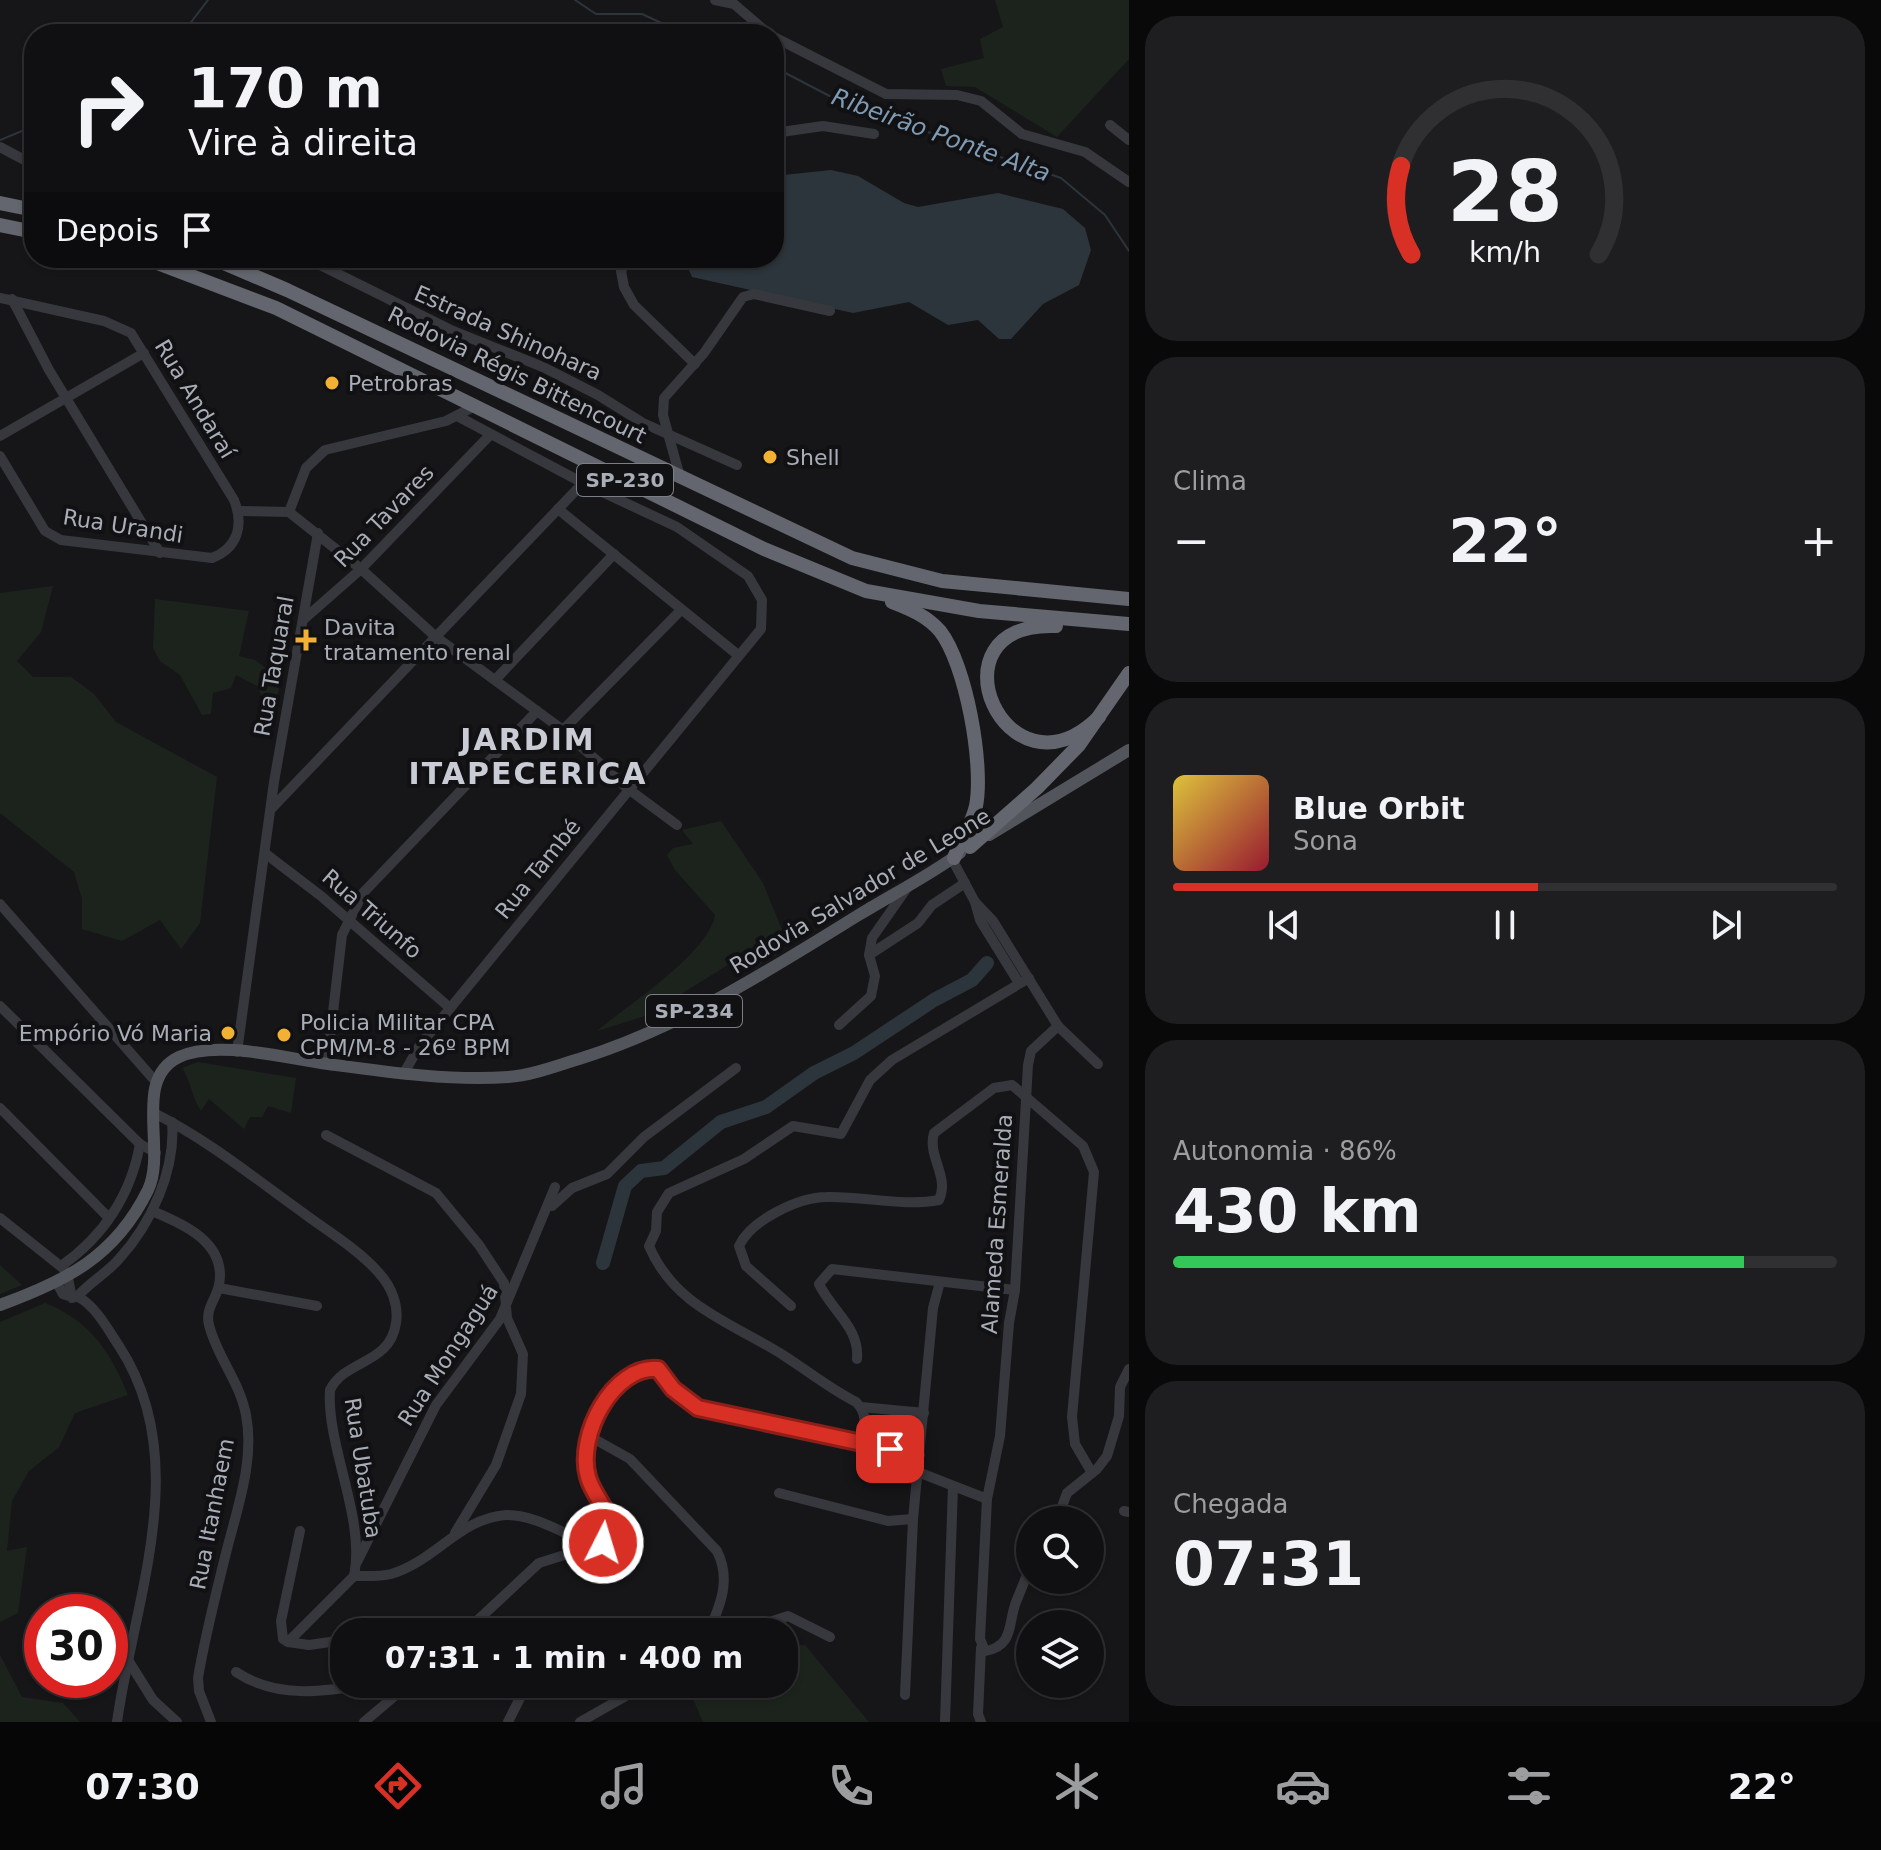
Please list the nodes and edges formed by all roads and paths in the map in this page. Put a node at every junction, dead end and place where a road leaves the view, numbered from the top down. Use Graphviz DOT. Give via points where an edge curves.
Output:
graph roads {
  1 [pos="715,0"];
  2 [pos="758,24"];
  3 [pos="784,42"];
  4 [pos="1110,125"];
  5 [pos="784,132"];
  6 [pos="874,134"];
  7 [pos="1129,140"];
  8 [pos="0,147"];
  9 [pos="24,160"];
  10 [pos="1129,182"];
  11 [pos="0,203"];
  12 [pos="24,208"];
  13 [pos="3,228"];
  14 [pos="24,231"];
  15 [pos="170,268"];
  16 [pos="236,268"];
  17 [pos="326,268"];
  18 [pos="623,268"];
  19 [pos="0,298"];
  20 [pos="12,299"];
  21 [pos="830,311"];
  22 [pos="144,353"];
  23 [pos="695,364"];
  24 [pos="67,398"];
  25 [pos="475,406"];
  26 [pos="459,417"];
  27 [pos="670,433"];
  28 [pos="490,435"];
  29 [pos="0,436"];
  30 [pos="2,464"];
  31 [pos="737,465"];
  32 [pos="680,477"];
  33 [pos="583,483"];
  34 [pos="558,509"];
  35 [pos="238,511"];
  36 [pos="289,512"];
  37 [pos="318,533"];
  38 [pos="160,553"];
  39 [pos="614,554"];
  40 [pos="361,569"];
  41 [pos="866,591"];
  42 [pos="1129,599"];
  43 [pos="681,610"];
  44 [pos="303,620"];
  45 [pos="1129,626"];
  46 [pos="436,637"];
  47 [pos="738,655"];
  48 [pos="1128,675"];
  49 [pos="496,679"];
  50 [pos="537,711"];
  51 [pos="1099,717"];
  52 [pos="563,730"];
  53 [pos="1129,750"];
  54 [pos="627,788"];
  55 [pos="272,808"];
  56 [pos="677,825"];
  57 [pos="970,847"];
  58 [pos="266,854"];
  59 [pos="953,858"];
  60 [pos="911,883"];
  61 [pos="965,883"];
  62 [pos="0,904"];
  63 [pos="348,919"];
  64 [pos="869,955"];
  65 [pos="1024,981"];
  66 [pos="0,1006"];
  67 [pos="450,1008"];
  68 [pos="839,1025"];
  69 [pos="1058,1026"];
  70 [pos="237,1052"];
  71 [pos="327,1064"];
  72 [pos="1098,1064"];
  73 [pos="736,1068"];
  74 [pos="404,1073"];
  75 [pos="156,1082"];
  76 [pos="1026,1097"];
  77 [pos="0,1108"];
  78 [pos="154,1113"];
  79 [pos="172,1122"];
  80 [pos="326,1135"];
  81 [pos="140,1144"];
  82 [pos="156,1153"];
  83 [pos="555,1187"];
  84 [pos="152,1211"];
  85 [pos="548,1211"];
  86 [pos="0,1218"];
  87 [pos="109,1218"];
  88 [pos="64,1276"];
  89 [pos="940,1282"];
  90 [pos="219,1288"];
  91 [pos="1015,1290"];
  92 [pos="75,1297"];
  93 [pos="0,1305"];
  94 [pos="317,1306"];
  95 [pos="791,1306"];
  96 [pos="505,1307"];
  97 [pos="857,1359"];
  98 [pos="1129,1369"];
  99 [pos="861,1407"];
  100 [pos="1122,1412"];
  101 [pos="924,1413"];
  102 [pos="1129,1424"];
  103 [pos="589,1436"];
  104 [pos="859,1442"];
  105 [pos="920,1455"];
  106 [pos="918,1472"];
  107 [pos="1092,1473"];
  108 [pos="953,1486"];
  109 [pos="779,1493"];
  110 [pos="987,1499"];
  111 [pos="1062,1506"];
  112 [pos="913,1519"];
  113 [pos="300,1531"];
  114 [pos="455,1533"];
  115 [pos="594,1546"];
  116 [pos="357,1562"];
  117 [pos="354,1576"];
  118 [pos="1019,1594"];
  119 [pos="480,1618"];
  120 [pos="714,1618"];
  121 [pos="798,1620"];
  122 [pos="830,1637"];
  123 [pos="288,1642"];
  124 [pos="330,1642"];
  125 [pos="981,1648"];
  126 [pos="128,1660"];
  127 [pos="236,1672"];
  128 [pos="330,1688"];
  129 [pos="905,1695"];
  130 [pos="121,1698"];
  131 [pos="392,1698"];
  132 [pos="520,1698"];
  133 [pos="622,1698"];
  134 [pos="117,1722"];
  135 [pos="177,1722"];
  136 [pos="211,1722"];
  137 [pos="364,1722"];
  138 [pos="508,1722"];
  139 [pos="580,1722"];
  140 [pos="945,1722"];
  141 [pos="981,1722"];
  1 -- 2 [label="street" via="734,4"];
  3 -- 10 [label="street" via="886,94 957,95 981,101 1022,134 1085,152"];
  4 -- 7 [label="street"];
  5 -- 6 [label="street" via="823,126"];
  8 -- 9 [label="street"];
  11 -- 12 [label="highway"];
  13 -- 14 [label="highway"];
  15 -- 25 [label="highway, SP-230" via="276,308"];
  16 -- 32 [label="highway, Rodovia Régis Bittencourt / SP-230"];
  17 -- 27 [label="street, Estrada Shinohara" via="453,331 543,367"];
  18 -- 23 [label="street" via="628,297"];
  19 -- 20 [label="street, Rua Andaraí"];
  20 -- 22 [label="street, Rua Andaraí" via="122,327"];
  20 -- 24 [label="street"];
  21 -- 23 [label="street" via="748,294"];
  22 -- 24 [label="street"];
  22 -- 35 [label="street, Rua Andaraí"];
  23 -- 27 [label="street" via="664,398"];
  24 -- 29 [label="street"];
  24 -- 38 [label="street"];
  25 -- 26 [label="street"];
  25 -- 41 [label="highway, SP-230" via="764,549"];
  26 -- 28 [label="street, Rua També"];
  26 -- 36 [label="street" via="325,450 306,468"];
  27 -- 31 [label="street, Estrada Shinohara"];
  27 -- 32 [label="street"];
  28 -- 33 [label="street, Rua També"];
  28 -- 40 [label="street, Rua Tavares"];
  30 -- 38 [label="street, Rua Urandi" via="52,536"];
  32 -- 42 [label="highway, Rodovia Régis Bittencourt / SP-230" via="805,538 897,571 942,581"];
  33 -- 34 [label="street"];
  33 -- 47 [label="street, Rua També" via="677,527 752,580 764,608 761,629"];
  34 -- 39 [label="street"];
  34 -- 46 [label="street"];
  35 -- 36 [label="street"];
  35 -- 38 [label="street, Rua Urandi" via="237,536 222,554 212,558"];
  36 -- 37 [label="street"];
  37 -- 40 [label="street"];
  37 -- 44 [label="street, Rua Taquaral"];
  39 -- 43 [label="street"];
  39 -- 49 [label="street"];
  40 -- 44 [label="street, Rua Tavares"];
  40 -- 46 [label="street"];
  41 -- 45 [label="highway, SP-230" via="979,611"];
  41 -- 59 [label="highway" via="929,621 946,641 957,667 978,781 974,813"];
  43 -- 47 [label="street"];
  43 -- 52 [label="street"];
  44 -- 55 [label="street, Rua Taquaral"];
  45 -- 51 [label="highway" via="1037,626 1011,635 990,657 989,700 999,718 1020,735 1062,740"];
  46 -- 49 [label="street"];
  46 -- 55 [label="street"];
  47 -- 54 [label="street, Rua També"];
  48 -- 51 [label="highway"];
  49 -- 50 [label="street"];
  50 -- 52 [label="street"];
  50 -- 63 [label="street" via="380,872"];
  51 -- 57 [label="highway" via="1060,765"];
  52 -- 54 [label="street"];
  53 -- 57 [label="main road, Rodovia Salvador de Leone / SP-234"];
  54 -- 56 [label="street"];
  54 -- 67 [label="street, Rua També"];
  55 -- 58 [label="street, Rua Taquaral"];
  57 -- 59 [label="main road, Rodovia Salvador de Leone / SP-234"];
  58 -- 63 [label="street, Rua Triunfo"];
  58 -- 70 [label="street, Rua Taquaral"];
  59 -- 60 [label="main road, Rodovia Salvador de Leone / SP-234"];
  59 -- 61 [label="street"];
  60 -- 64 [label="street" via="875,931"];
  60 -- 74 [label="main road, Rodovia Salvador de Leone / SP-234" via="761,976 625,1044 509,1077"];
  61 -- 64 [label="street"];
  61 -- 65 [label="street"];
  62 -- 75 [label="street"];
  63 -- 67 [label="street, Rua Triunfo"];
  63 -- 71 [label="street" via="339,951"];
  64 -- 68 [label="street" via="875,976 871,996"];
  65 -- 69 [label="street"];
  65 -- 99 [label="street" via="892,1060 856,1100 841,1134 793,1126 744,1159 669,1193 657,1212 649,1246 660,1272 698,1308"];
  66 -- 81 [label="street"];
  67 -- 74 [label="street, Rua També"];
  69 -- 72 [label="street"];
  69 -- 76 [label="street, Alameda Esmeralda" via="1031,1051"];
  70 -- 71 [label="main road, Rodovia Salvador de Leone / SP-234"];
  70 -- 75 [label="main road, Rodovia Salvador de Leone / SP-234" via="193,1051 165,1067"];
  71 -- 74 [label="main road, Rodovia Salvador de Leone / SP-234"];
  73 -- 85 [label="street, Rua Mongaguá" via="644,1137 607,1174 566,1191"];
  75 -- 78 [label="main road"];
  76 -- 91 [label="street, Alameda Esmeralda"];
  76 -- 95 [label="street" via="1003,1084 934,1133 943,1182 939,1200 824,1196 771,1214 748,1231 739,1246 746,1266"];
  76 -- 107 [label="street" via="1079,1141 1091,1160 1094,1188 1072,1417 1075,1444"];
  77 -- 87 [label="street"];
  78 -- 79 [label="street, Rua Ubatuba"];
  78 -- 82 [label="main road"];
  79 -- 84 [label="street" via="169,1159"];
  79 -- 116 [label="street, Rua Ubatuba" via="214,1146 358,1254 392,1294 396,1323 388,1345 373,1360 338,1378 330,1395"];
  80 -- 96 [label="street" via="436,1193 502,1276"];
  81 -- 82 [label="street"];
  81 -- 87 [label="street" via="135,1172"];
  82 -- 88 [label="main road" via="149,1188 122,1230 98,1256"];
  83 -- 85 [label="street, Rua Mongaguá"];
  84 -- 90 [label="street, Rua Itanhaem" via="207,1241 217,1260"];
  84 -- 92 [label="street" via="128,1249"];
  85 -- 96 [label="street, Rua Mongaguá"];
  86 -- 88 [label="street"];
  87 -- 88 [label="street"];
  88 -- 92 [label="street" via="63,1294"];
  88 -- 93 [label="main road"];
  89 -- 91 [label="street"];
  89 -- 97 [label="street" via="832,1269 819,1284 828,1304 855,1334"];
  89 -- 101 [label="street"];
  90 -- 94 [label="street"];
  90 -- 136 [label="street, Rua Itanhaem" via="209,1323 239,1387 249,1438 198,1678"];
  91 -- 110 [label="street, Alameda Esmeralda" via="1000,1436"];
  92 -- 126 [label="street" via="106,1326 134,1368 153,1452 153,1542"];
  96 -- 114 [label="street" via="523,1354 521,1394 496,1465"];
  96 -- 116 [label="street, Rua Mongaguá" via="436,1405"];
  98 -- 100 [label="street" via="1120,1387"];
  99 -- 101 [label="street"];
  99 -- 104 [label="street" via="866,1419"];
  100 -- 102 [label="street"];
  100 -- 107 [label="street" via="1107,1456"];
  101 -- 105 [label="street"];
  103 -- 104 [label="street" via="625,1378 642,1368 658,1369 698,1408"];
  103 -- 115 [label="street" via="588,1479 614,1528"];
  103 -- 120 [label="street" via="630,1459 717,1551 724,1587"];
  104 -- 105 [label="street"];
  105 -- 106 [label="street"];
  106 -- 108 [label="street"];
  106 -- 112 [label="street"];
  107 -- 111 [label="street" via="1067,1493"];
  108 -- 110 [label="street"];
  108 -- 140 [label="street"];
  109 -- 112 [label="street" via="888,1521"];
  110 -- 125 [label="street, Alameda Esmeralda"];
  112 -- 129 [label="street"];
  113 -- 123 [label="street" via="281,1621 281,1636"];
  114 -- 115 [label="street" via="507,1515"];
  114 -- 117 [label="street" via="440,1548 394,1573"];
  115 -- 119 [label="street" via="539,1563"];
  116 -- 117 [label="street, Rua Ubatuba"];
  117 -- 123 [label="street"];
  118 -- 125 [label="street" via="1010,1634 993,1650"];
  121 -- 122 [label="street"];
  123 -- 124 [label="street"];
  125 -- 141 [label="street, Alameda Esmeralda"];
  126 -- 135 [label="street" via="153,1700"];
  127 -- 128 [label="street" via="291,1691"];
  130 -- 134 [label="street"];
  131 -- 137 [label="street"];
  132 -- 138 [label="street"];
  133 -- 139 [label="street"];
}
